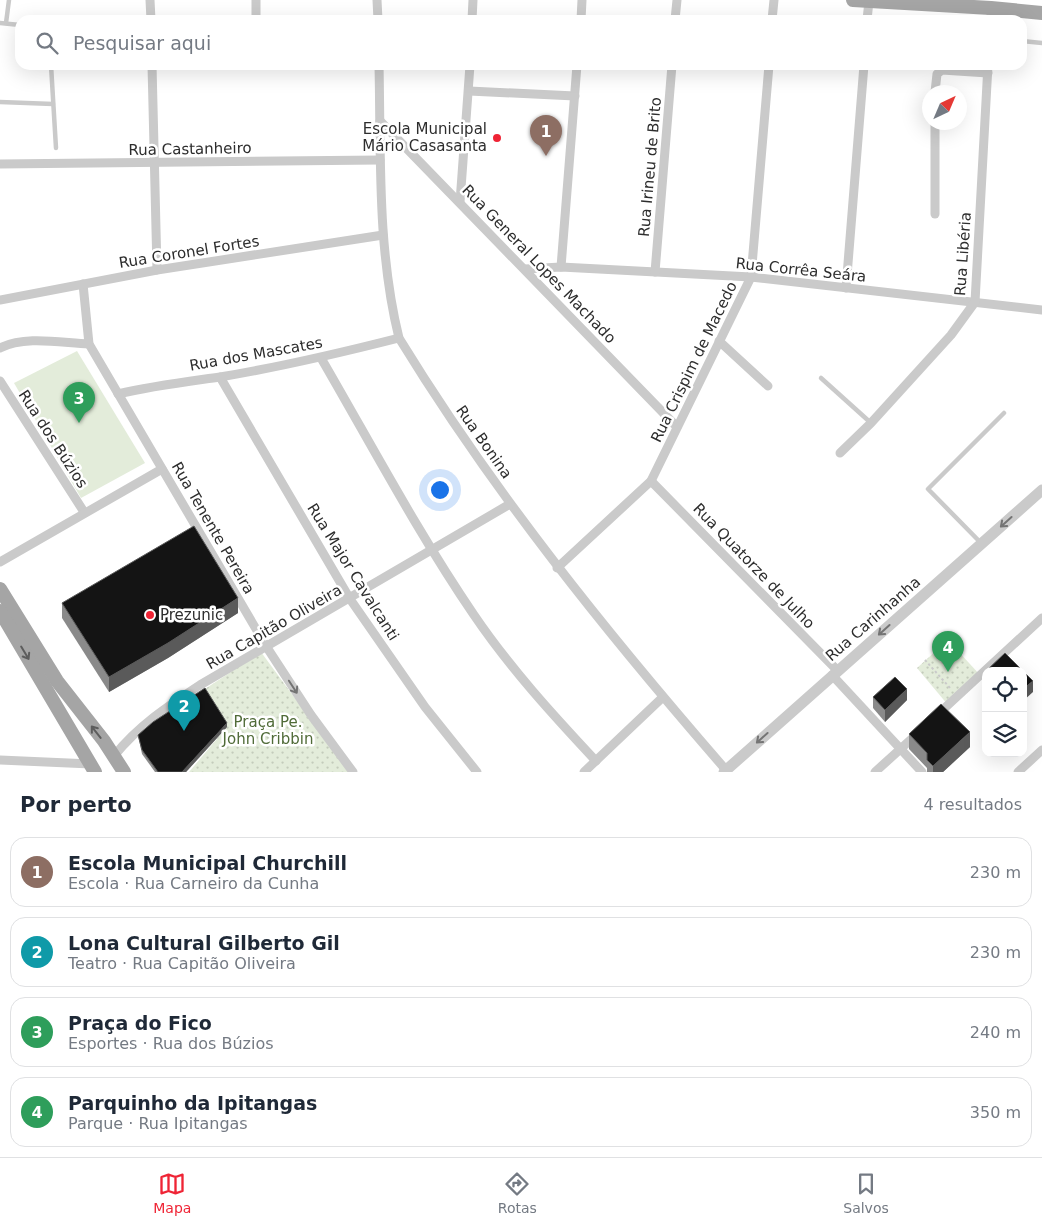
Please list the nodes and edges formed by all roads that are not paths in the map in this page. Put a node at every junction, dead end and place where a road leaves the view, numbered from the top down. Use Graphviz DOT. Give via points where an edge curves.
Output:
graph roads {
  1 [pos="9,0"];
  2 [pos="150,0"];
  3 [pos="256,0"];
  4 [pos="377,0"];
  5 [pos="473,0"];
  6 [pos="582,0"];
  7 [pos="677,0"];
  8 [pos="774,0"];
  9 [pos="853,0"];
  10 [pos="868,1"];
  11 [pos="896,1"];
  12 [pos="1042,13"];
  13 [pos="991,14"];
  14 [pos="151,15"];
  15 [pos="256,15"];
  16 [pos="378,15"];
  17 [pos="472,15"];
  18 [pos="581,15"];
  19 [pos="676,15"];
  20 [pos="772,15"];
  21 [pos="867,15"];
  22 [pos="0,23"];
  23 [pos="6,23"];
  24 [pos="15,24"];
  25 [pos="1027,42"];
  26 [pos="1042,43"];
  27 [pos="51,70"];
  28 [pos="152,70"];
  29 [pos="379,70"];
  30 [pos="470,70"];
  31 [pos="577,70"];
  32 [pos="672,70"];
  33 [pos="769,70"];
  34 [pos="864,70"];
  35 [pos="942,70"];
  36 [pos="988,70"];
  37 [pos="936,85"];
  38 [pos="469,91"];
  39 [pos="575,96"];
  40 [pos="0,102"];
  41 [pos="53,104"];
  42 [pos="380,121"];
  43 [pos="935,130"];
  44 [pos="56,148"];
  45 [pos="380,160"];
  46 [pos="0,164"];
  47 [pos="156,164"];
  48 [pos="460,202"];
  49 [pos="935,214"];
  50 [pos="383,235"];
  51 [pos="561,267"];
  52 [pos="525,268"];
  53 [pos="157,270"];
  54 [pos="655,272"];
  55 [pos="751,277"];
  56 [pos="84,284"];
  57 [pos="846,288"];
  58 [pos="0,300"];
  59 [pos="975,302"];
  60 [pos="1042,310"];
  61 [pos="399,338"];
  62 [pos="720,342"];
  63 [pos="89,344"];
  64 [pos="0,348"];
  65 [pos="321,358"];
  66 [pos="220,377"];
  67 [pos="821,378"];
  68 [pos="0,380"];
  69 [pos="768,386"];
  70 [pos="118,394"];
  71 [pos="1004,413"];
  72 [pos="872,423"];
  73 [pos="677,428"];
  74 [pos="840,453"];
  75 [pos="162,469"];
  76 [pos="651,481"];
  77 [pos="1042,490"];
  78 [pos="510,504"];
  79 [pos="84,512"];
  80 [pos="981,544"];
  81 [pos="433,551"];
  82 [pos="0,562"];
  83 [pos="557,568"];
  84 [pos="0,588"];
  85 [pos="350,599"];
  86 [pos="0,612"];
  87 [pos="1042,618"];
  88 [pos="266,646"];
  89 [pos="835,673"];
  90 [pos="663,698"];
  91 [pos="901,749"];
  92 [pos="1042,750"];
  93 [pos="114,756"];
  94 [pos="0,760"];
  95 [pos="596,760"];
  96 [pos="93,768"];
  97 [pos="725,771"];
  98 [pos="124,772"];
  99 [pos="352,772"];
  100 [pos="478,772"];
  101 [pos="584,772"];
  102 [pos="875,772"];
  103 [pos="922,772"];
  104 [pos="1018,772"];
  1 -- 23 [label="lane"];
  2 -- 14 [label="street"];
  3 -- 15 [label="street"];
  4 -- 16 [label="street"];
  5 -- 17 [label="street"];
  6 -- 18 [label="street"];
  7 -- 19 [label="street"];
  8 -- 20 [label="street"];
  9 -- 10 [label="main road"];
  10 -- 11 [label="main road"];
  10 -- 21 [label="street"];
  11 -- 13 [label="main road"];
  12 -- 13 [label="main road"];
  22 -- 23 [label="lane"];
  23 -- 24 [label="lane"];
  25 -- 26 [label="lane"];
  27 -- 41 [label="lane"];
  28 -- 47 [label="street"];
  29 -- 42 [label="street, Rua Bonina"];
  30 -- 38 [label="street"];
  31 -- 39 [label="street"];
  32 -- 54 [label="street, Rua Irineu de Brito"];
  33 -- 55 [label="street, Rua Crispim de Macedo"];
  34 -- 57 [label="street"];
  35 -- 37 [label="street" via="937,74"];
  36 -- 59 [label="street, Rua Libéria"];
  38 -- 39 [label="street"];
  38 -- 48 [label="street"];
  39 -- 51 [label="street"];
  40 -- 41 [label="lane"];
  41 -- 44 [label="lane"];
  42 -- 45 [label="street, Rua Bonina"];
  42 -- 48 [label="street, Rua General Lopes Machado"];
  43 -- 49 [label="street"];
  45 -- 47 [label="street, Rua Castanheiro"];
  45 -- 50 [label="street, Rua Bonina"];
  46 -- 47 [label="street, Rua Castanheiro"];
  47 -- 53 [label="street"];
  48 -- 52 [label="street, Rua General Lopes Machado"];
  50 -- 53 [label="street, Rua Coronel Fortes"];
  50 -- 61 [label="street, Rua Bonina" via="392,310"];
  51 -- 52 [label="street, Rua Corrêa Seára"];
  51 -- 54 [label="street, Rua Corrêa Seára"];
  52 -- 73 [label="street, Rua General Lopes Machado"];
  53 -- 56 [label="street, Rua Coronel Fortes"];
  54 -- 55 [label="street, Rua Corrêa Seára"];
  55 -- 57 [label="street, Rua Corrêa Seára"];
  55 -- 62 [label="street, Rua Crispim de Macedo"];
  56 -- 58 [label="street, Rua Coronel Fortes"];
  56 -- 63 [label="street, Rua Tenente Pereira"];
  57 -- 59 [label="street, Rua Corrêa Seára"];
  59 -- 60 [label="street, Rua Corrêa Seára"];
  59 -- 72 [label="street, Rua Libéria" via="951,335"];
  61 -- 65 [label="street, Rua dos Mascates"];
  61 -- 78 [label="street, Rua Bonina"];
  62 -- 69 [label="street"];
  62 -- 73 [label="street, Rua Crispim de Macedo"];
  63 -- 64 [label="street" via="34,341"];
  63 -- 70 [label="street, Rua Tenente Pereira"];
  65 -- 66 [label="street, Rua dos Mascates"];
  65 -- 81 [label="street"];
  66 -- 70 [label="street, Rua dos Mascates"];
  66 -- 85 [label="street, Rua Major Cavalcanti"];
  67 -- 72 [label="lane"];
  68 -- 79 [label="street, Rua dos Búzios"];
  70 -- 75 [label="street, Rua Tenente Pereira"];
  71 -- 80 [label="lane" via="928,489"];
  72 -- 74 [label="street, Rua Libéria"];
  73 -- 76 [label="street, Rua Crispim de Macedo"];
  75 -- 79 [label="street"];
  75 -- 88 [label="street, Rua Tenente Pereira"];
  76 -- 83 [label="street, Rua Crispim de Macedo"];
  76 -- 89 [label="street, Rua Quatorze de Julho"];
  77 -- 80 [label="street, Rua Carinhanha, one-way"];
  78 -- 81 [label="street, Rua Capitão Oliveira"];
  78 -- 83 [label="street, Rua Bonina"];
  79 -- 82 [label="street"];
  80 -- 89 [label="street, Rua Carinhanha, one-way"];
  81 -- 85 [label="street, Rua Capitão Oliveira"];
  81 -- 95 [label="street" via="491,638 551,712"];
  83 -- 90 [label="street, Rua Bonina"];
  93 -- 84 [label="main road, one-way" via="56,681"];
  85 -- 88 [label="street, Rua Capitão Oliveira"];
  85 -- 100 [label="street, Rua Major Cavalcanti" via="425,707"];
  86 -- 96 [label="main road, one-way"];
  87 -- 91 [label="street"];
  88 -- 93 [label="street, Rua Capitão Oliveira" via="167,707 136,732"];
  88 -- 99 [label="street, Rua Tenente Pereira, one-way"];
  89 -- 91 [label="street, Rua Quatorze de Julho"];
  89 -- 97 [label="street, Rua Carinhanha, one-way"];
  90 -- 95 [label="street"];
  90 -- 97 [label="street, Rua Bonina"];
  91 -- 102 [label="street"];
  91 -- 103 [label="street, Rua Quatorze de Julho"];
  92 -- 104 [label="street"];
  93 -- 98 [label="main road"];
  94 -- 96 [label="street"];
  95 -- 101 [label="street"];
}
